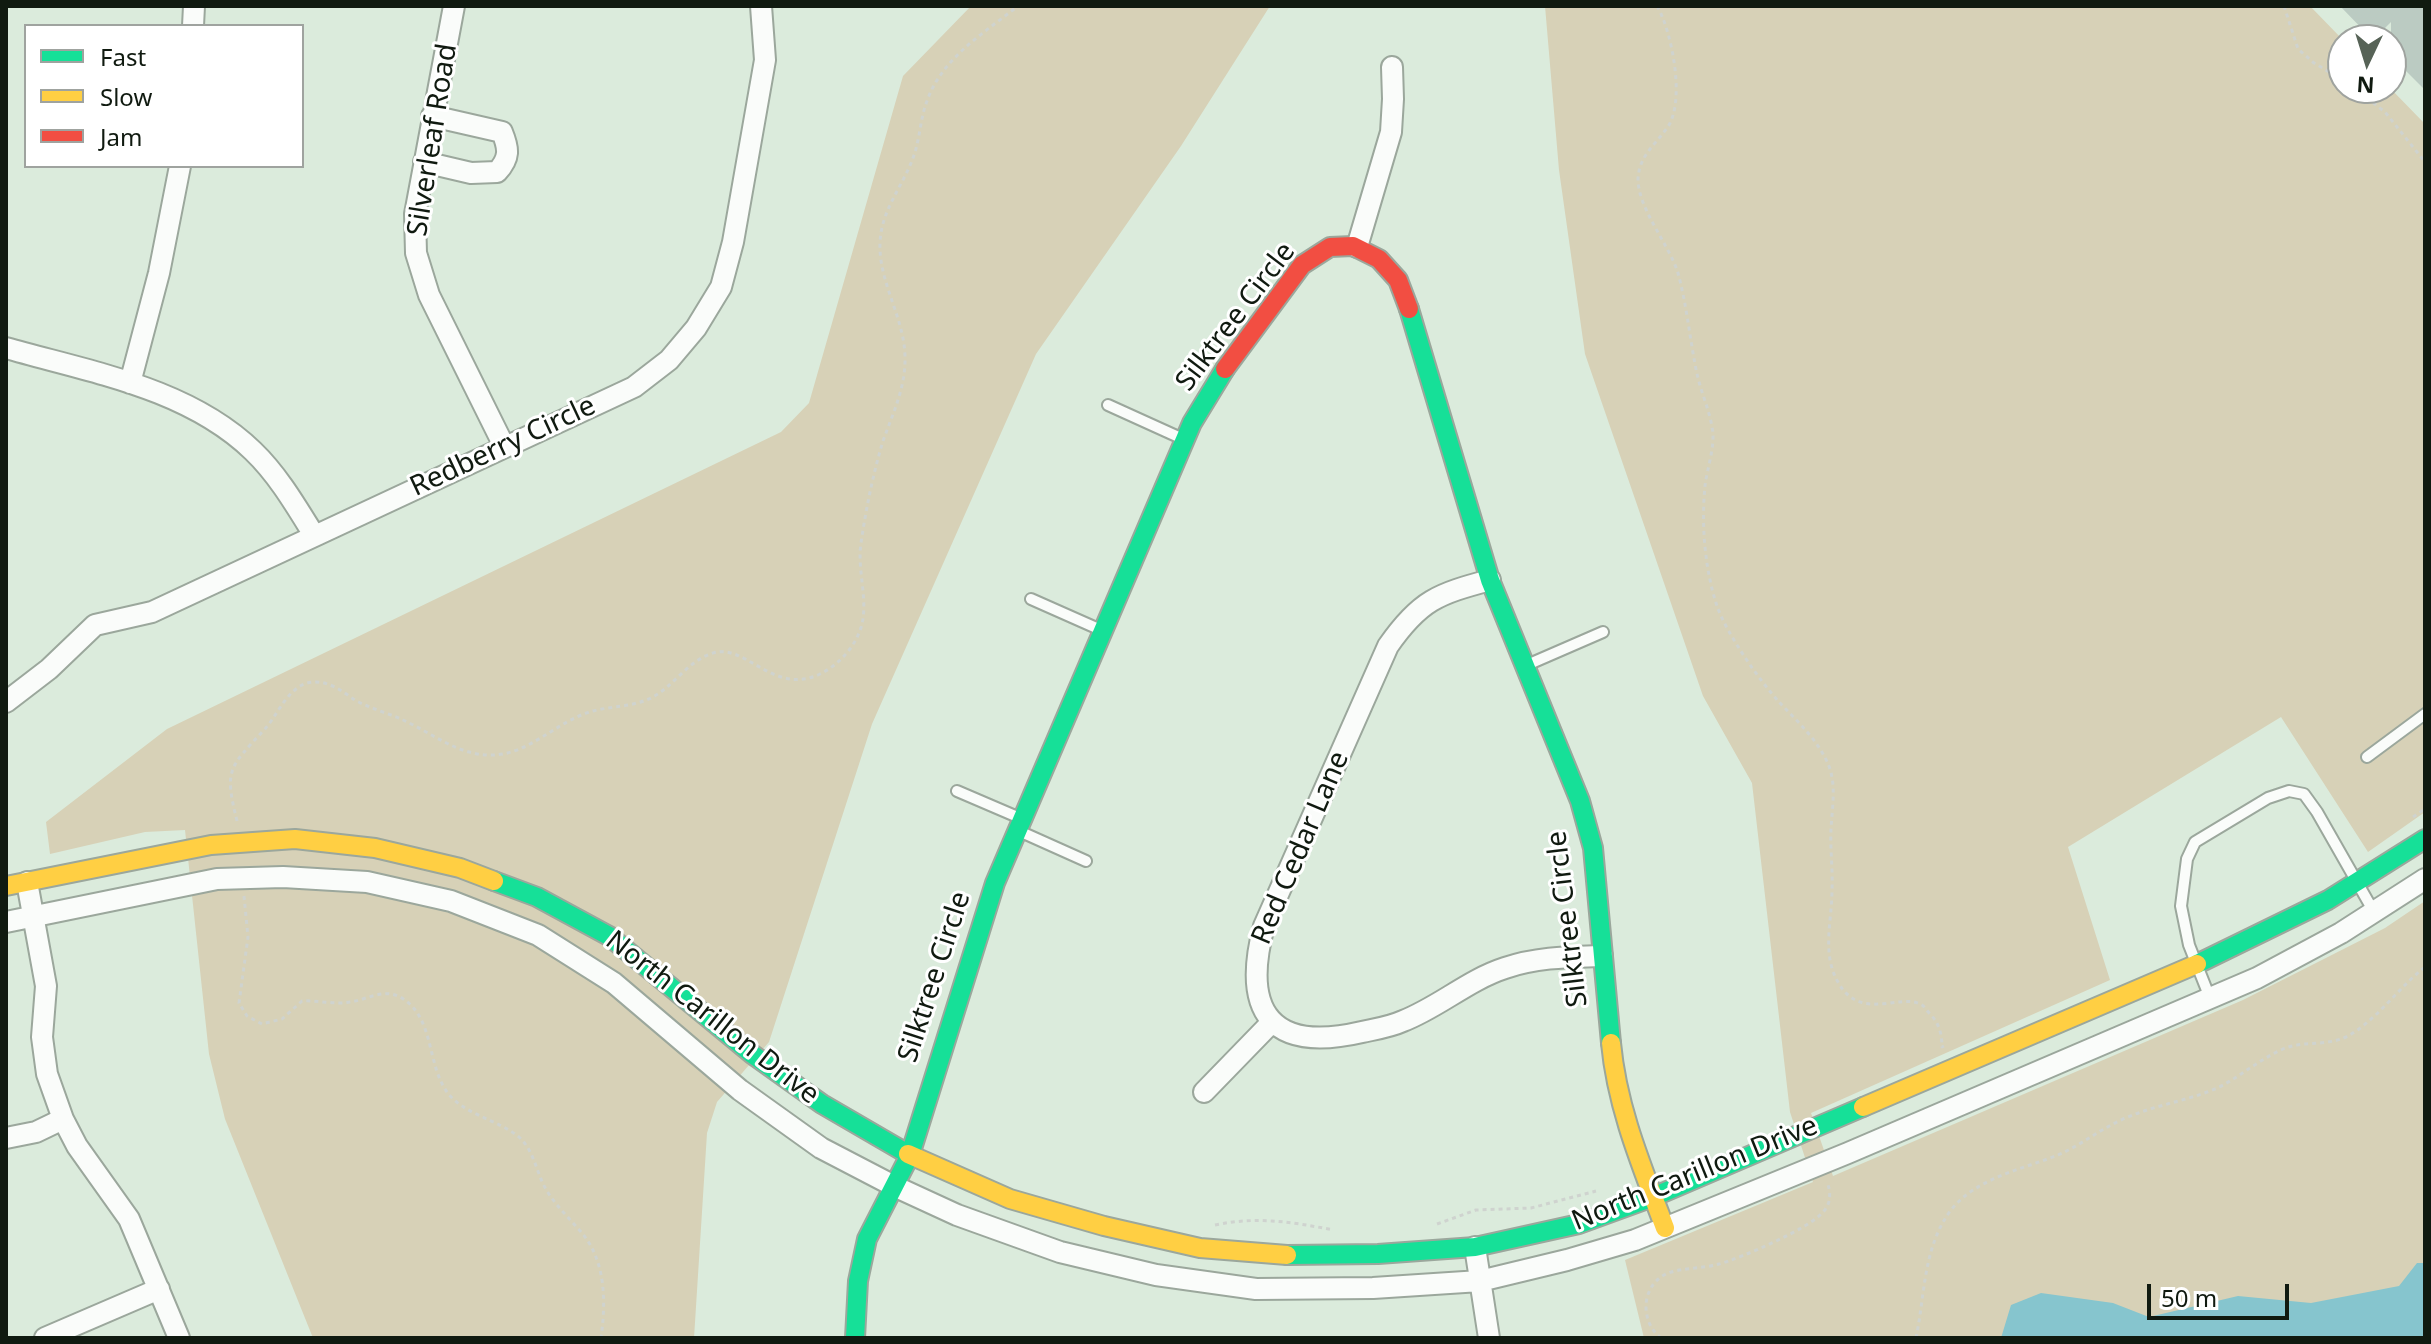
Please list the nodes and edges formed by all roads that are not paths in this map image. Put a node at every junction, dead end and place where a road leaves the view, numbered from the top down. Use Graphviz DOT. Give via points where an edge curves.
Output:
graph roads {
  1 [pos="454,6"];
  2 [pos="761,6"];
  3 [pos="1392,67"];
  4 [pos="432,116"];
  5 [pos="424,162"];
  6 [pos="180,168"];
  7 [pos="1357,247"];
  8 [pos="6,348"];
  9 [pos="130,383"];
  10 [pos="1108,405"];
  11 [pos="1185,439"];
  12 [pos="504,446"];
  13 [pos="314,535"];
  14 [pos="1490,580"];
  15 [pos="1031,599"];
  16 [pos="1102,631"];
  17 [pos="1603,632"];
  18 [pos="1525,666"];
  19 [pos="6,702"];
  20 [pos="2425,714"];
  21 [pos="2367,757"];
  22 [pos="957,791"];
  23 [pos="1020,825"];
  24 [pos="2425,839"];
  25 [pos="1086,861"];
  26 [pos="2425,879"];
  27 [pos="27,882"];
  28 [pos="2360,883"];
  29 [pos="6,886"];
  30 [pos="2374,912"];
  31 [pos="34,916"];
  32 [pos="6,922"];
  33 [pos="1602,956"];
  34 [pos="2196,964"];
  35 [pos="2210,998"];
  36 [pos="1272,1022"];
  37 [pos="1204,1092"];
  38 [pos="63,1119"];
  39 [pos="6,1138"];
  40 [pos="910,1155"];
  41 [pos="894,1186"];
  42 [pos="1653,1197"];
  43 [pos="1665,1228"];
  44 [pos="1475,1247"];
  45 [pos="1480,1281"];
  46 [pos="159,1289"];
  47 [pos="45,1338"];
  48 [pos="179,1338"];
  49 [pos="855,1338"];
  50 [pos="1489,1338"];
  1 -- 4 [label="street, Silverleaf Road"];
  2 -- 12 [label="street, Redberry Circle" via="765,60 721,287 669,360 634,387"];
  3 -- 7 [label="street" via="1391,132"];
  4 -- 5 [label="street, Silverleaf Road"];
  4 -- 5 [label="street" via="502,132 509,149 497,172 471,173"];
  5 -- 12 [label="street, Silverleaf Road" via="415,214 416,253 429,295"];
  6 -- 9 [label="street"];
  7 -- 11 [label="street, Silktree Circle" via="1336,245 1302,265 1215,383"];
  7 -- 14 [label="street, Silktree Circle" via="1397,278"];
  8 -- 9 [label="street"];
  9 -- 13 [label="street" via="212,419 252,450"];
  10 -- 11 [label="lane"];
  11 -- 16 [label="street, Silktree Circle"];
  12 -- 13 [label="street, Redberry Circle"];
  13 -- 19 [label="street, Redberry Circle" via="152,612 95,625"];
  14 -- 18 [label="street, Silktree Circle"];
  14 -- 36 [label="street, Red Cedar Lane" via="1444,593 1401,626 1388,646 1264,926 1256,956 1258,989"];
  15 -- 16 [label="lane"];
  16 -- 23 [label="street, Silktree Circle"];
  17 -- 18 [label="lane"];
  18 -- 33 [label="street, Silktree Circle" via="1580,801 1593,848"];
  20 -- 21 [label="lane"];
  22 -- 23 [label="lane"];
  23 -- 25 [label="lane"];
  23 -- 40 [label="street, Silktree Circle" via="995,883"];
  24 -- 28 [label="street, North Carillon Drive"];
  26 -- 30 [label="street, North Carillon Drive"];
  27 -- 29 [label="street, North Carillon Drive"];
  27 -- 31 [label="street"];
  27 -- 40 [label="street, North Carillon Drive" via="211,845 295,839 375,848 460,868 537,897 609,936 752,1054 822,1104"];
  28 -- 30 [label="lane"];
  28 -- 34 [label="street, North Carillon Drive" via="2303,916"];
  28 -- 34 [label="lane" via="2304,794 2289,791 2268,798 2195,842 2187,859 2181,906"];
  30 -- 35 [label="street, North Carillon Drive" via="2257,978"];
  31 -- 32 [label="street, North Carillon Drive"];
  31 -- 38 [label="street" via="46,986 42,1037 47,1074"];
  31 -- 41 [label="street, North Carillon Drive" via="217,879 367,882 451,901 538,935 614,983 740,1090 821,1148"];
  33 -- 36 [label="street" via="1544,958 1505,968 1400,1023 1334,1039 1291,1034"];
  33 -- 42 [label="street, Silktree Circle" via="1614,1072"];
  34 -- 35 [label="lane"];
  34 -- 42 [label="street, North Carillon Drive"];
  35 -- 43 [label="street, North Carillon Drive"];
  36 -- 37 [label="street"];
  38 -- 39 [label="street"];
  38 -- 46 [label="street" via="129,1219"];
  40 -- 41 [label="street, Silktree Circle"];
  40 -- 44 [label="street, North Carillon Drive" via="1010,1199 1200,1248 1289,1255"];
  41 -- 45 [label="street, North Carillon Drive" via="1060,1252 1156,1275 1256,1289"];
  41 -- 49 [label="street, Silktree Circle" via="867,1239"];
  42 -- 43 [label="street, Silktree Circle"];
  42 -- 44 [label="street, North Carillon Drive" via="1579,1224"];
  43 -- 45 [label="street, North Carillon Drive"];
  44 -- 45 [label="street"];
  45 -- 50 [label="street"];
  46 -- 47 [label="street"];
  46 -- 48 [label="street"];
}
